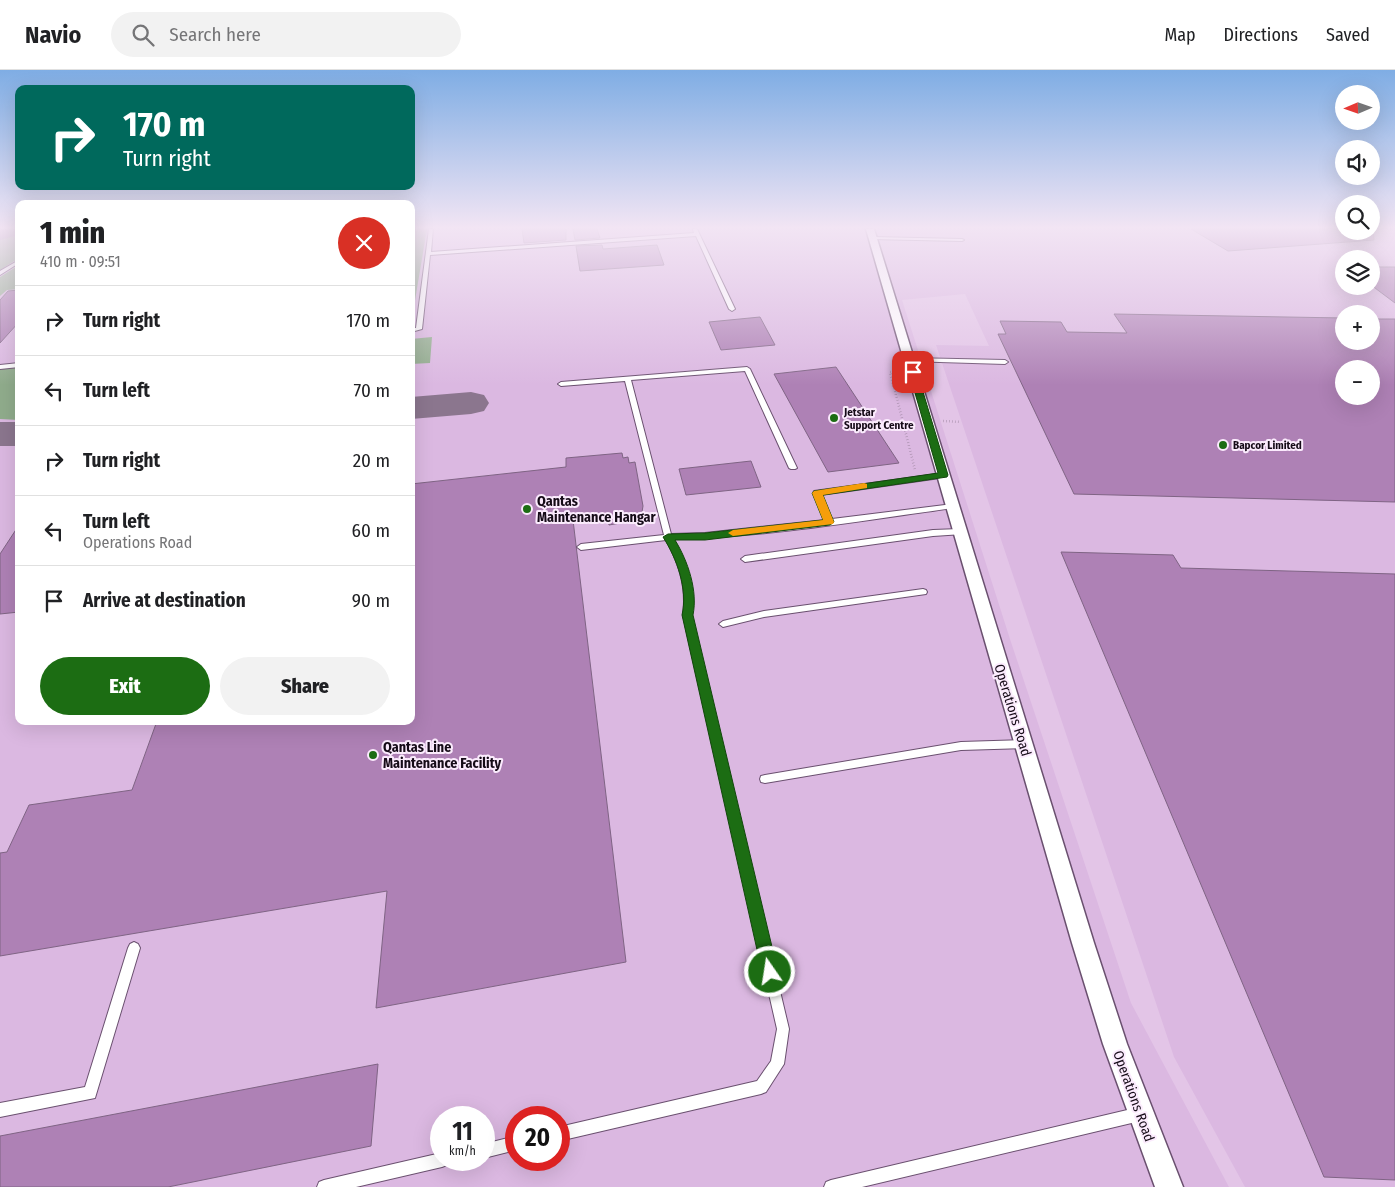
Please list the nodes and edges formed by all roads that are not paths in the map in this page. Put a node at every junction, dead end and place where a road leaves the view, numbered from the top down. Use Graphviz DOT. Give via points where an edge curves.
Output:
graph roads {
  1 [pos="425,281"];
  2 [pos="719,281"];
  3 [pos="886,281"];
  4 [pos="732,309"];
  5 [pos="415,329"];
  6 [pos="909,360"];
  7 [pos="1005,362"];
  8 [pos="15,365"];
  9 [pos="0,367"];
  10 [pos="628,379"];
  11 [pos="561,384"];
  12 [pos="793,468"];
  13 [pos="944,475"];
  14 [pos="953,506"];
  15 [pos="830,522"];
  16 [pos="960,532"];
  17 [pos="668,537"];
  18 [pos="581,547"];
  19 [pos="745,559"];
  20 [pos="923,592"];
  21 [pos="723,624"];
  22 [pos="1024,744"];
  23 [pos="765,779"];
  24 [pos="134,948"];
  25 [pos="0,1110"];
  26 [pos="1140,1114"];
  27 [pos="570,1131"];
  28 [pos="430,1163"];
  29 [pos="324,1187"];
  30 [pos="831,1187"];
  31 [pos="1169,1187"];
  1 -- 5 [label="lane" via="418,329"];
  2 -- 4 [label="lane"];
  3 -- 6 [label="street, Operations Road"];
  6 -- 7 [label="lane"];
  6 -- 13 [label="street, Operations Road"];
  8 -- 9 [label="lane"];
  10 -- 11 [label="lane"];
  10 -- 12 [label="lane" via="747,370"];
  10 -- 17 [label="lane"];
  13 -- 14 [label="street, Operations Road"];
  13 -- 15 [label="lane" via="817,493"];
  14 -- 15 [label="lane"];
  14 -- 16 [label="street, Operations Road"];
  15 -- 17 [label="lane"];
  16 -- 19 [label="lane"];
  16 -- 22 [label="street, Operations Road"];
  17 -- 18 [label="lane"];
  17 -- 27 [label="lane" via="679,555 688,592 687,615 783,1029 777,1064 761,1087"];
  20 -- 21 [label="lane" via="764,614"];
  22 -- 23 [label="lane" via="961,746"];
  22 -- 26 [label="street, Operations Road" via="1086,952"];
  24 -- 25 [label="lane" via="90,1093"];
  26 -- 30 [label="lane"];
  26 -- 31 [label="street, Operations Road"];
  28 -- 29 [label="lane"];
}
